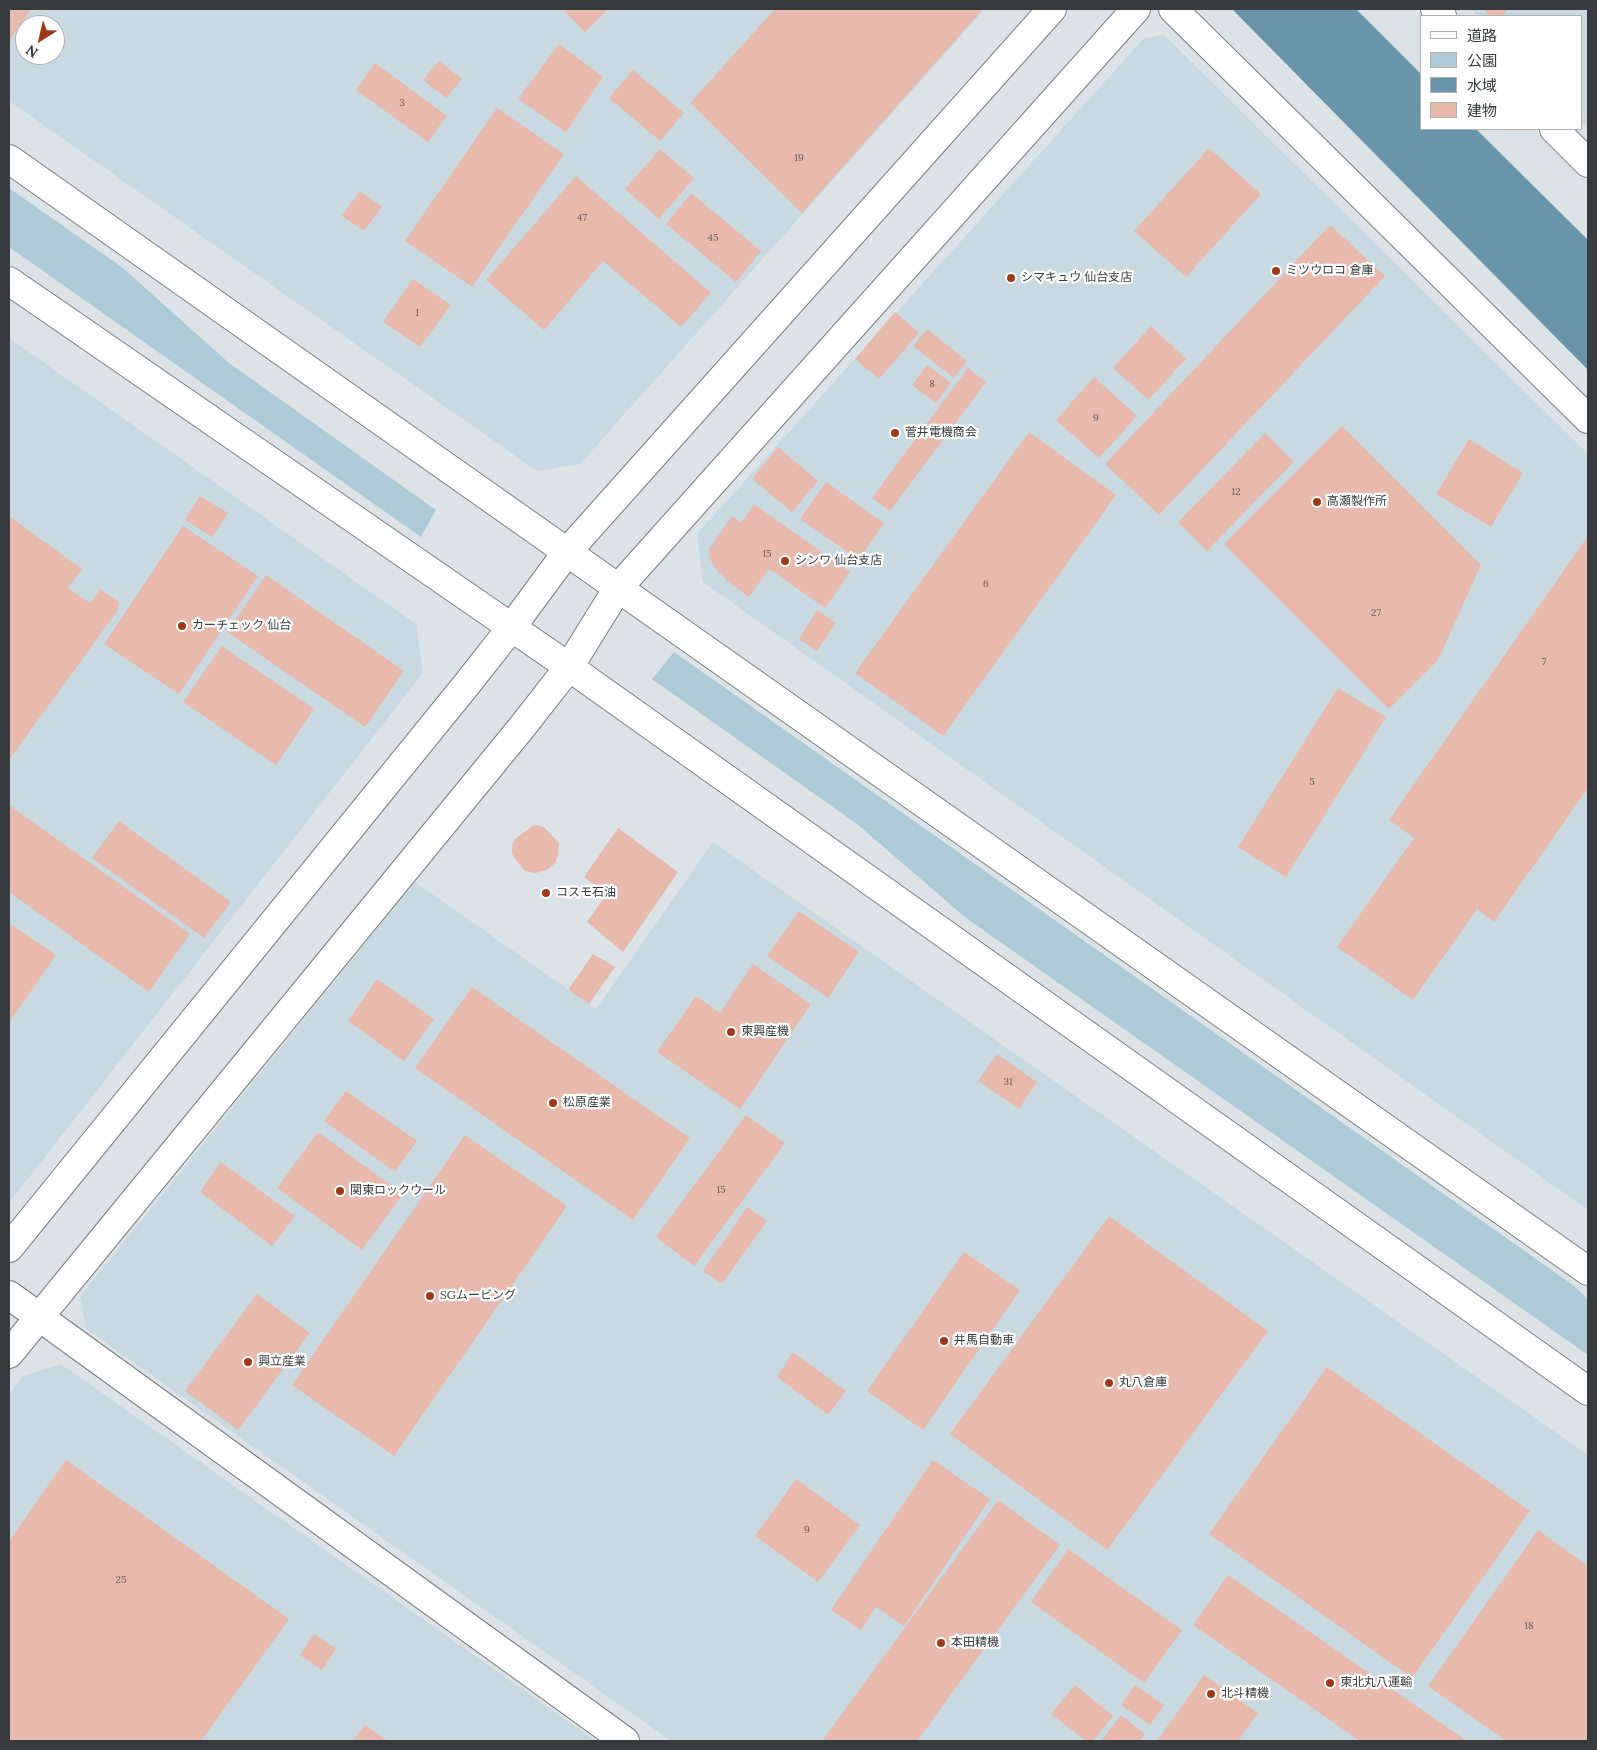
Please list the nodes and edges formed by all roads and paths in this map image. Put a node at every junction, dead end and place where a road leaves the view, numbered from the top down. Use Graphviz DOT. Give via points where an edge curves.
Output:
graph roads {
  1 [pos="1052,9"];
  2 [pos="1136,9"];
  3 [pos="1173,9"];
  4 [pos="1555,130"];
  5 [pos="9,159"];
  6 [pos="1588,163"];
  7 [pos="9,281"];
  8 [pos="1588,419"];
  9 [pos="567,552"];
  10 [pos="618,588"];
  11 [pos="511,628"];
  12 [pos="569,667"];
  13 [pos="9,1248"];
  14 [pos="1588,1271"];
  15 [pos="9,1295"];
  16 [pos="39,1317"];
  17 [pos="9,1354"];
  18 [pos="1588,1391"];
  19 [pos="625,1741"];
  1 -- 9 [label="street"];
  2 -- 10 [label="street"];
  3 -- 8 [label="street"];
  4 -- 6 [label="street"];
  5 -- 9 [label="street"];
  7 -- 11 [label="street"];
  9 -- 10 [label="street"];
  9 -- 11 [label="street"];
  10 -- 12 [label="street"];
  10 -- 14 [label="street"];
  11 -- 12 [label="street"];
  11 -- 13 [label="street"];
  12 -- 16 [label="street"];
  12 -- 18 [label="street"];
  15 -- 16 [label="street"];
  16 -- 17 [label="street"];
  16 -- 19 [label="street"];
}
